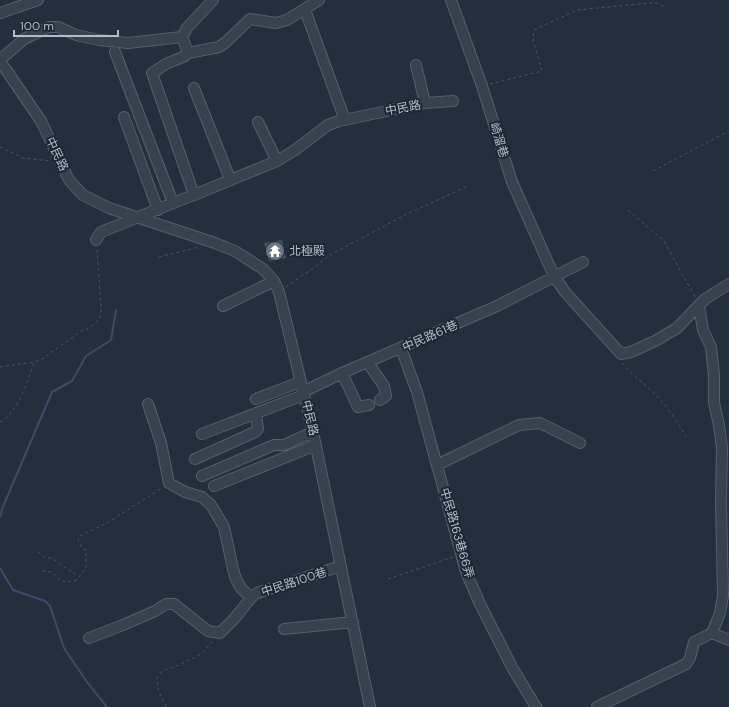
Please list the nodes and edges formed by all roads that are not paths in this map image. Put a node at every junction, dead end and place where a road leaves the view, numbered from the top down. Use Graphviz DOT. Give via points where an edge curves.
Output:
graph roads {
  1 [pos="38,0"];
  2 [pos="213,0"];
  3 [pos="319,0"];
  4 [pos="451,0"];
  5 [pos="305,10"];
  6 [pos="0,13"];
  7 [pos="182,37"];
  8 [pos="115,52"];
  9 [pos="188,53"];
  10 [pos="0,61"];
  11 [pos="416,65"];
  12 [pos="194,88"];
  13 [pos="453,101"];
  14 [pos="425,104"];
  15 [pos="124,117"];
  16 [pos="345,120"];
  17 [pos="258,122"];
  18 [pos="277,161"];
  19 [pos="230,180"];
  20 [pos="194,195"];
  21 [pos="173,203"];
  22 [pos="158,210"];
  23 [pos="137,217"];
  24 [pos="96,240"];
  25 [pos="583,262"];
  26 [pos="554,276"];
  27 [pos="274,281"];
  28 [pos="729,284"];
  29 [pos="223,306"];
  30 [pos="699,306"];
  31 [pos="401,348"];
  32 [pos="368,363"];
  33 [pos="342,374"];
  34 [pos="302,387"];
  35 [pos="256,399"];
  36 [pos="380,400"];
  37 [pos="148,404"];
  38 [pos="369,404"];
  39 [pos="256,413"];
  40 [pos="313,432"];
  41 [pos="202,434"];
  42 [pos="580,443"];
  43 [pos="316,445"];
  44 [pos="195,459"];
  45 [pos="437,465"];
  46 [pos="202,476"];
  47 [pos="214,486"];
  48 [pos="341,566"];
  49 [pos="251,598"];
  50 [pos="352,622"];
  51 [pos="284,629"];
  52 [pos="712,633"];
  53 [pos="89,638"];
  54 [pos="729,640"];
  55 [pos="370,707"];
  56 [pos="536,707"];
  57 [pos="597,707"];
  1 -- 6 [label="street"];
  2 -- 7 [label="street"];
  3 -- 5 [label="street"];
  4 -- 26 [label="street, 崎溜巷" via="482,86 512,182"];
  5 -- 9 [label="street" via="276,23 250,18 219,48"];
  5 -- 16 [label="street"];
  7 -- 9 [label="street"];
  7 -- 10 [label="street" via="128,43 99,40 76,35 58,27 49,27 24,39"];
  8 -- 21 [label="street"];
  9 -- 20 [label="street" via="152,73"];
  10 -- 23 [label="street, 中民路" via="41,121 68,180 82,195 108,208"];
  11 -- 14 [label="street"];
  12 -- 19 [label="street"];
  13 -- 14 [label="street, 中民路"];
  14 -- 16 [label="street, 中民路"];
  15 -- 22 [label="street"];
  16 -- 18 [label="street, 中民路" via="328,125"];
  17 -- 18 [label="street"];
  18 -- 19 [label="street, 中民路"];
  19 -- 20 [label="street, 中民路"];
  20 -- 21 [label="street, 中民路"];
  21 -- 22 [label="street, 中民路"];
  22 -- 23 [label="street, 中民路"];
  23 -- 24 [label="street, 中民路" via="101,232"];
  23 -- 27 [label="street, 中民路" via="235,251 263,269"];
  25 -- 26 [label="street, 中民路61巷"];
  26 -- 30 [label="street" via="564,292 621,354 631,352 678,328"];
  26 -- 31 [label="street, 中民路61巷" via="497,306"];
  27 -- 29 [label="street"];
  27 -- 34 [label="street, 中民路" via="279,292"];
  28 -- 30 [label="street" via="714,292"];
  30 -- 52 [label="street" via="703,330 711,347 714,404 722,448 723,596"];
  31 -- 32 [label="street, 中民路61巷"];
  31 -- 45 [label="street, 中民路163巷66弄" via="417,392"];
  32 -- 33 [label="street, 中民路61巷"];
  32 -- 36 [label="street" via="384,386 386,396"];
  33 -- 34 [label="street, 中民路61巷"];
  33 -- 38 [label="street" via="358,408"];
  34 -- 35 [label="street"];
  34 -- 39 [label="street" via="301,396"];
  34 -- 40 [label="street, 中民路"];
  37 -- 49 [label="street" via="161,443 169,483 185,492 202,497 211,505 224,527 236,579"];
  39 -- 41 [label="street"];
  39 -- 44 [label="street" via="258,429 255,432"];
  40 -- 43 [label="street, 中民路"];
  40 -- 46 [label="street" via="284,445 274,445"];
  42 -- 45 [label="street" via="540,424 520,425"];
  43 -- 47 [label="street"];
  43 -- 48 [label="street, 中民路"];
  45 -- 56 [label="street, 中民路163巷66弄" via="466,572 512,669"];
  48 -- 49 [label="street, 中民路100巷" via="257,593"];
  48 -- 50 [label="street, 中民路"];
  49 -- 53 [label="street, 中民路100巷" via="220,633 208,631 174,604 166,604"];
  50 -- 51 [label="street"];
  50 -- 55 [label="street, 中民路"];
  52 -- 54 [label="street"];
  52 -- 57 [label="street" via="694,642 686,664"];
}
